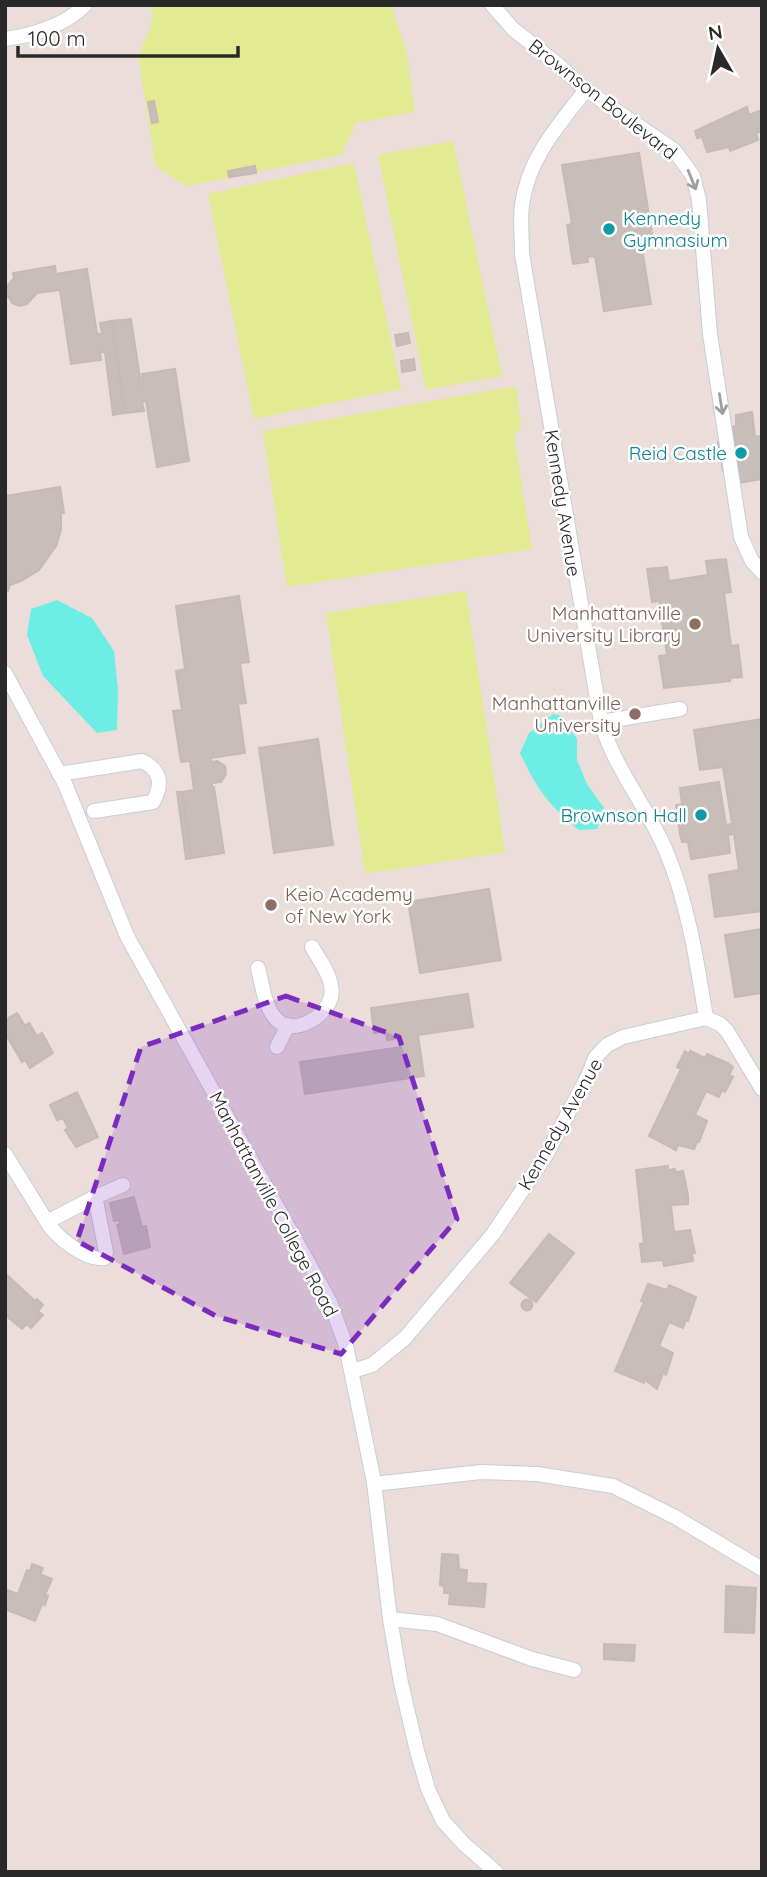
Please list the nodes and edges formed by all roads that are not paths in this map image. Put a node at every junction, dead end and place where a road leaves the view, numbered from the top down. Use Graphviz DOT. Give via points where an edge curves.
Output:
graph roads {
  1 [pos="85,5"];
  2 [pos="492,5"];
  3 [pos="5,39"];
  4 [pos="586,90"];
  5 [pos="762,572"];
  6 [pos="5,673"];
  7 [pos="680,709"];
  8 [pos="601,722"];
  9 [pos="59,774"];
  10 [pos="94,811"];
  11 [pos="312,947"];
  12 [pos="258,968"];
  13 [pos="706,1018"];
  14 [pos="288,1025"];
  15 [pos="277,1047"];
  16 [pos="762,1089"];
  17 [pos="5,1154"];
  18 [pos="122,1185"];
  19 [pos="93,1198"];
  20 [pos="51,1228"];
  21 [pos="352,1371"];
  22 [pos="374,1484"];
  23 [pos="762,1569"];
  24 [pos="390,1619"];
  25 [pos="574,1670"];
  26 [pos="496,1872"];
  1 -- 3 [label="street" via="41,30"];
  2 -- 4 [label="street, Brownson Boulevard" via="513,29"];
  4 -- 5 [label="street, Brownson Boulevard, one-way" via="674,150 692,176 699,200 710,334 741,537"];
  4 -- 8 [label="street, Kennedy Avenue" via="531,167 521,224 524,268"];
  6 -- 9 [label="street, Manhattanville College Road"];
  7 -- 8 [label="street"];
  8 -- 13 [label="street, Kennedy Avenue" via="617,764 667,853 701,979"];
  9 -- 10 [label="street" via="142,761 159,775 153,802"];
  9 -- 21 [label="street, Manhattanville College Road" via="127,936 330,1302"];
  11 -- 14 [label="street" via="331,983 332,996 321,1014 299,1026"];
  12 -- 14 [label="street" via="270,1009 277,1020"];
  13 -- 16 [label="street" via="727,1031"];
  13 -- 21 [label="street, Kennedy Avenue" via="623,1037 607,1045 595,1058 546,1155 493,1234 405,1338 372,1365"];
  14 -- 15 [label="street"];
  17 -- 20 [label="street"];
  18 -- 19 [label="street"];
  19 -- 20 [label="street"];
  19 -- 20 [label="street" via="104,1258 84,1253"];
  21 -- 22 [label="street, Manhattanville College Road"];
  22 -- 23 [label="street" via="481,1472 612,1486"];
  22 -- 24 [label="street, Manhattanville College Road"];
  24 -- 25 [label="street" via="437,1624"];
  24 -- 26 [label="street, Manhattanville College Road" via="428,1789 443,1821"];
}
